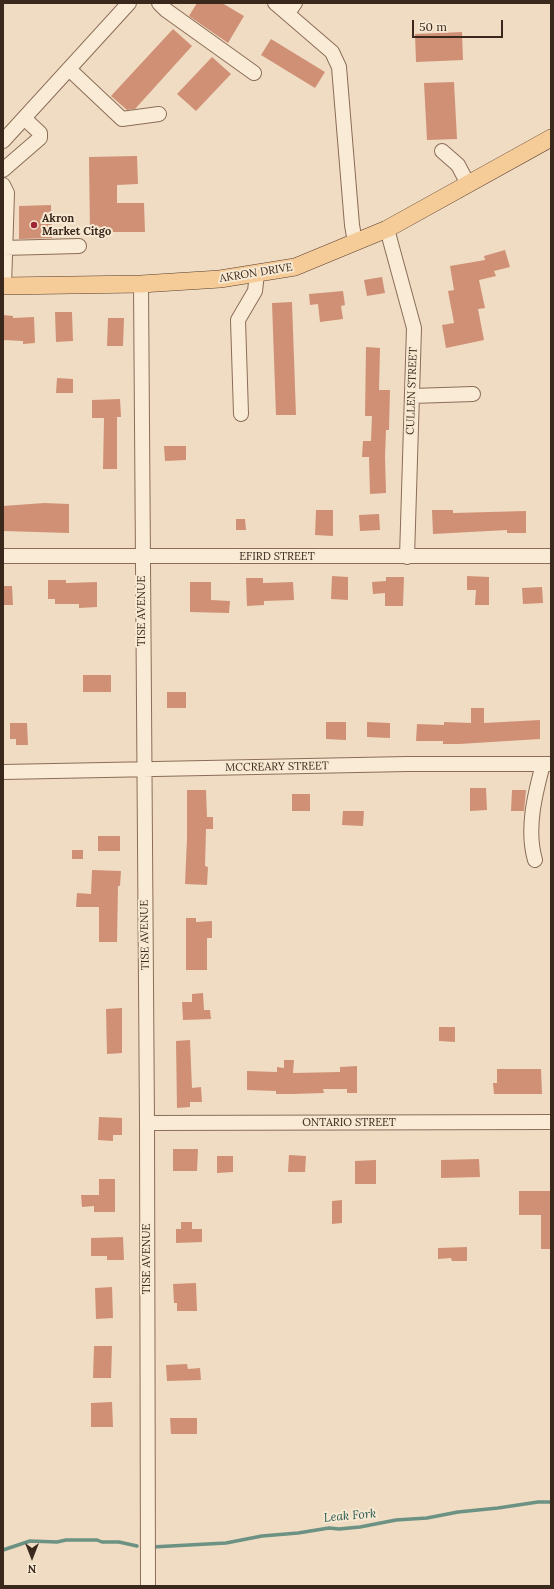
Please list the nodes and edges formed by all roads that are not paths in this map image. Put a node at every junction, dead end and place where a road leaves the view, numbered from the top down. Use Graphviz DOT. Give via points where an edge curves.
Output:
graph roads {
  1 [pos="129,3"];
  2 [pos="159,3"];
  3 [pos="275,3"];
  4 [pos="292,8"];
  5 [pos="69,69"];
  6 [pos="254,73"];
  7 [pos="159,114"];
  8 [pos="24,118"];
  9 [pos="551,138"];
  10 [pos="3,141"];
  11 [pos="442,151"];
  12 [pos="3,170"];
  13 [pos="468,184"];
  14 [pos="3,185"];
  15 [pos="387,229"];
  16 [pos="355,242"];
  17 [pos="79,246"];
  18 [pos="4,248"];
  19 [pos="257,274"];
  20 [pos="141,284"];
  21 [pos="4,286"];
  22 [pos="473,394"];
  23 [pos="412,396"];
  24 [pos="241,414"];
  25 [pos="3,556"];
  26 [pos="551,556"];
  27 [pos="142,557"];
  28 [pos="406,557"];
  29 [pos="547,764"];
  30 [pos="143,769"];
  31 [pos="3,772"];
  32 [pos="534,860"];
  33 [pos="551,1122"];
  34 [pos="147,1124"];
  35 [pos="148,1586"];
  1 -- 5 [label="street"];
  2 -- 6 [label="street"];
  3 -- 4 [label="street"];
  4 -- 16 [label="street" via="332,52 339,67"];
  5 -- 7 [label="street" via="122,119"];
  5 -- 8 [label="street"];
  8 -- 10 [label="street"];
  8 -- 12 [label="street" via="40,133 40,138"];
  9 -- 13 [label="main road, AKRON DRIVE"];
  11 -- 13 [label="street" via="458,165"];
  13 -- 15 [label="main road, AKRON DRIVE"];
  14 -- 18 [label="street" via="7,192"];
  15 -- 16 [label="main road, AKRON DRIVE"];
  15 -- 23 [label="street, CULLEN STREET" via="414,328"];
  16 -- 19 [label="main road, AKRON DRIVE" via="295,267"];
  17 -- 18 [label="street"];
  18 -- 21 [label="street"];
  19 -- 20 [label="main road, AKRON DRIVE"];
  19 -- 24 [label="street" via="255,291 238,320"];
  20 -- 21 [label="main road, AKRON DRIVE"];
  20 -- 27 [label="street, TISE AVENUE"];
  22 -- 23 [label="street"];
  23 -- 28 [label="street, CULLEN STREET"];
  25 -- 27 [label="street, EFIRD STREET"];
  26 -- 28 [label="street, EFIRD STREET"];
  27 -- 28 [label="street, EFIRD STREET"];
  27 -- 30 [label="street, TISE AVENUE"];
  29 -- 30 [label="street, MCCREARY STREET"];
  29 -- 32 [label="street" via="535,797 531,846"];
  30 -- 31 [label="street, MCCREARY STREET"];
  30 -- 34 [label="street, TISE AVENUE"];
  33 -- 34 [label="street, ONTARIO STREET"];
  34 -- 35 [label="street, TISE AVENUE"];
}
